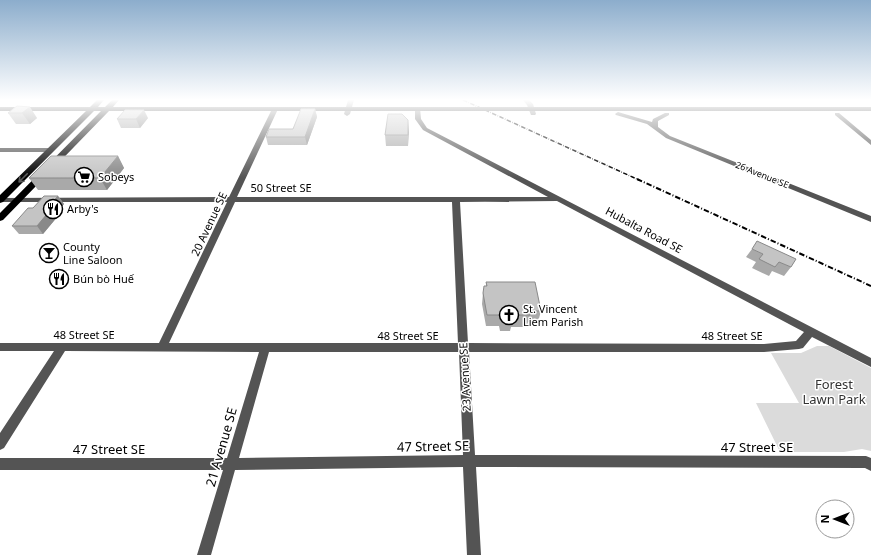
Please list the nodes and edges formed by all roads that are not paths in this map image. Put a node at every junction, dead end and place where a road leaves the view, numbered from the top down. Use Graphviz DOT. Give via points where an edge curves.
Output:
graph roads {
  1 [pos="75,126"];
  2 [pos="90,126"];
  3 [pos="267,126"];
  4 [pos="423,126"];
  5 [pos="655,126"];
  6 [pos="851,126"];
  7 [pos="871,143"];
  8 [pos="0,150"];
  9 [pos="50,150"];
  10 [pos="19,199"];
  11 [pos="456,199"];
  12 [pos="561,199"];
  13 [pos="0,200"];
  14 [pos="232,200"];
  15 [pos="0,218"];
  16 [pos="871,220"];
  17 [pos="810,332"];
  18 [pos="0,347"];
  19 [pos="62,347"];
  20 [pos="162,347"];
  21 [pos="265,348"];
  22 [pos="464,348"];
  23 [pos="871,364"];
  24 [pos="0,444"];
  25 [pos="469,461"];
  26 [pos="869,463"];
  27 [pos="0,464"];
  28 [pos="231,464"];
  29 [pos="204,555"];
  30 [pos="474,555"];
  1 -- 9 [label="main road"];
  2 -- 10 [label="main road"];
  3 -- 14 [label="street, 20 Avenue SE"];
  4 -- 12 [label="street, Hubalta Road SE"];
  5 -- 16 [label="street, 26 Avenue SE" via="668,137"];
  6 -- 7 [label="street"];
  8 -- 9 [label="street"];
  9 -- 13 [label="main road, one-way"];
  10 -- 13 [label="street, 50 Street SE"];
  10 -- 14 [label="street, 50 Street SE"];
  10 -- 15 [label="main road"];
  11 -- 12 [label="street, 50 Street SE"];
  11 -- 14 [label="street, 50 Street SE"];
  11 -- 22 [label="street, 23 Avenue SE"];
  12 -- 17 [label="street, Hubalta Road SE"];
  14 -- 20 [label="street, 20 Avenue SE"];
  17 -- 22 [label="street, 48 Street SE" via="799,345 786,347"];
  17 -- 23 [label="street, Hubalta Road SE"];
  18 -- 19 [label="street, 48 Street SE"];
  19 -- 20 [label="street, 48 Street SE"];
  19 -- 24 [label="street"];
  20 -- 21 [label="street, 48 Street SE"];
  21 -- 22 [label="street, 48 Street SE"];
  21 -- 28 [label="street, 21 Avenue SE"];
  22 -- 25 [label="street, 23 Avenue SE"];
  25 -- 26 [label="street, 47 Street SE"];
  25 -- 28 [label="street, 47 Street SE"];
  25 -- 30 [label="street, 23 Avenue SE"];
  27 -- 28 [label="street, 47 Street SE"];
  28 -- 29 [label="street, 21 Avenue SE"];
}
